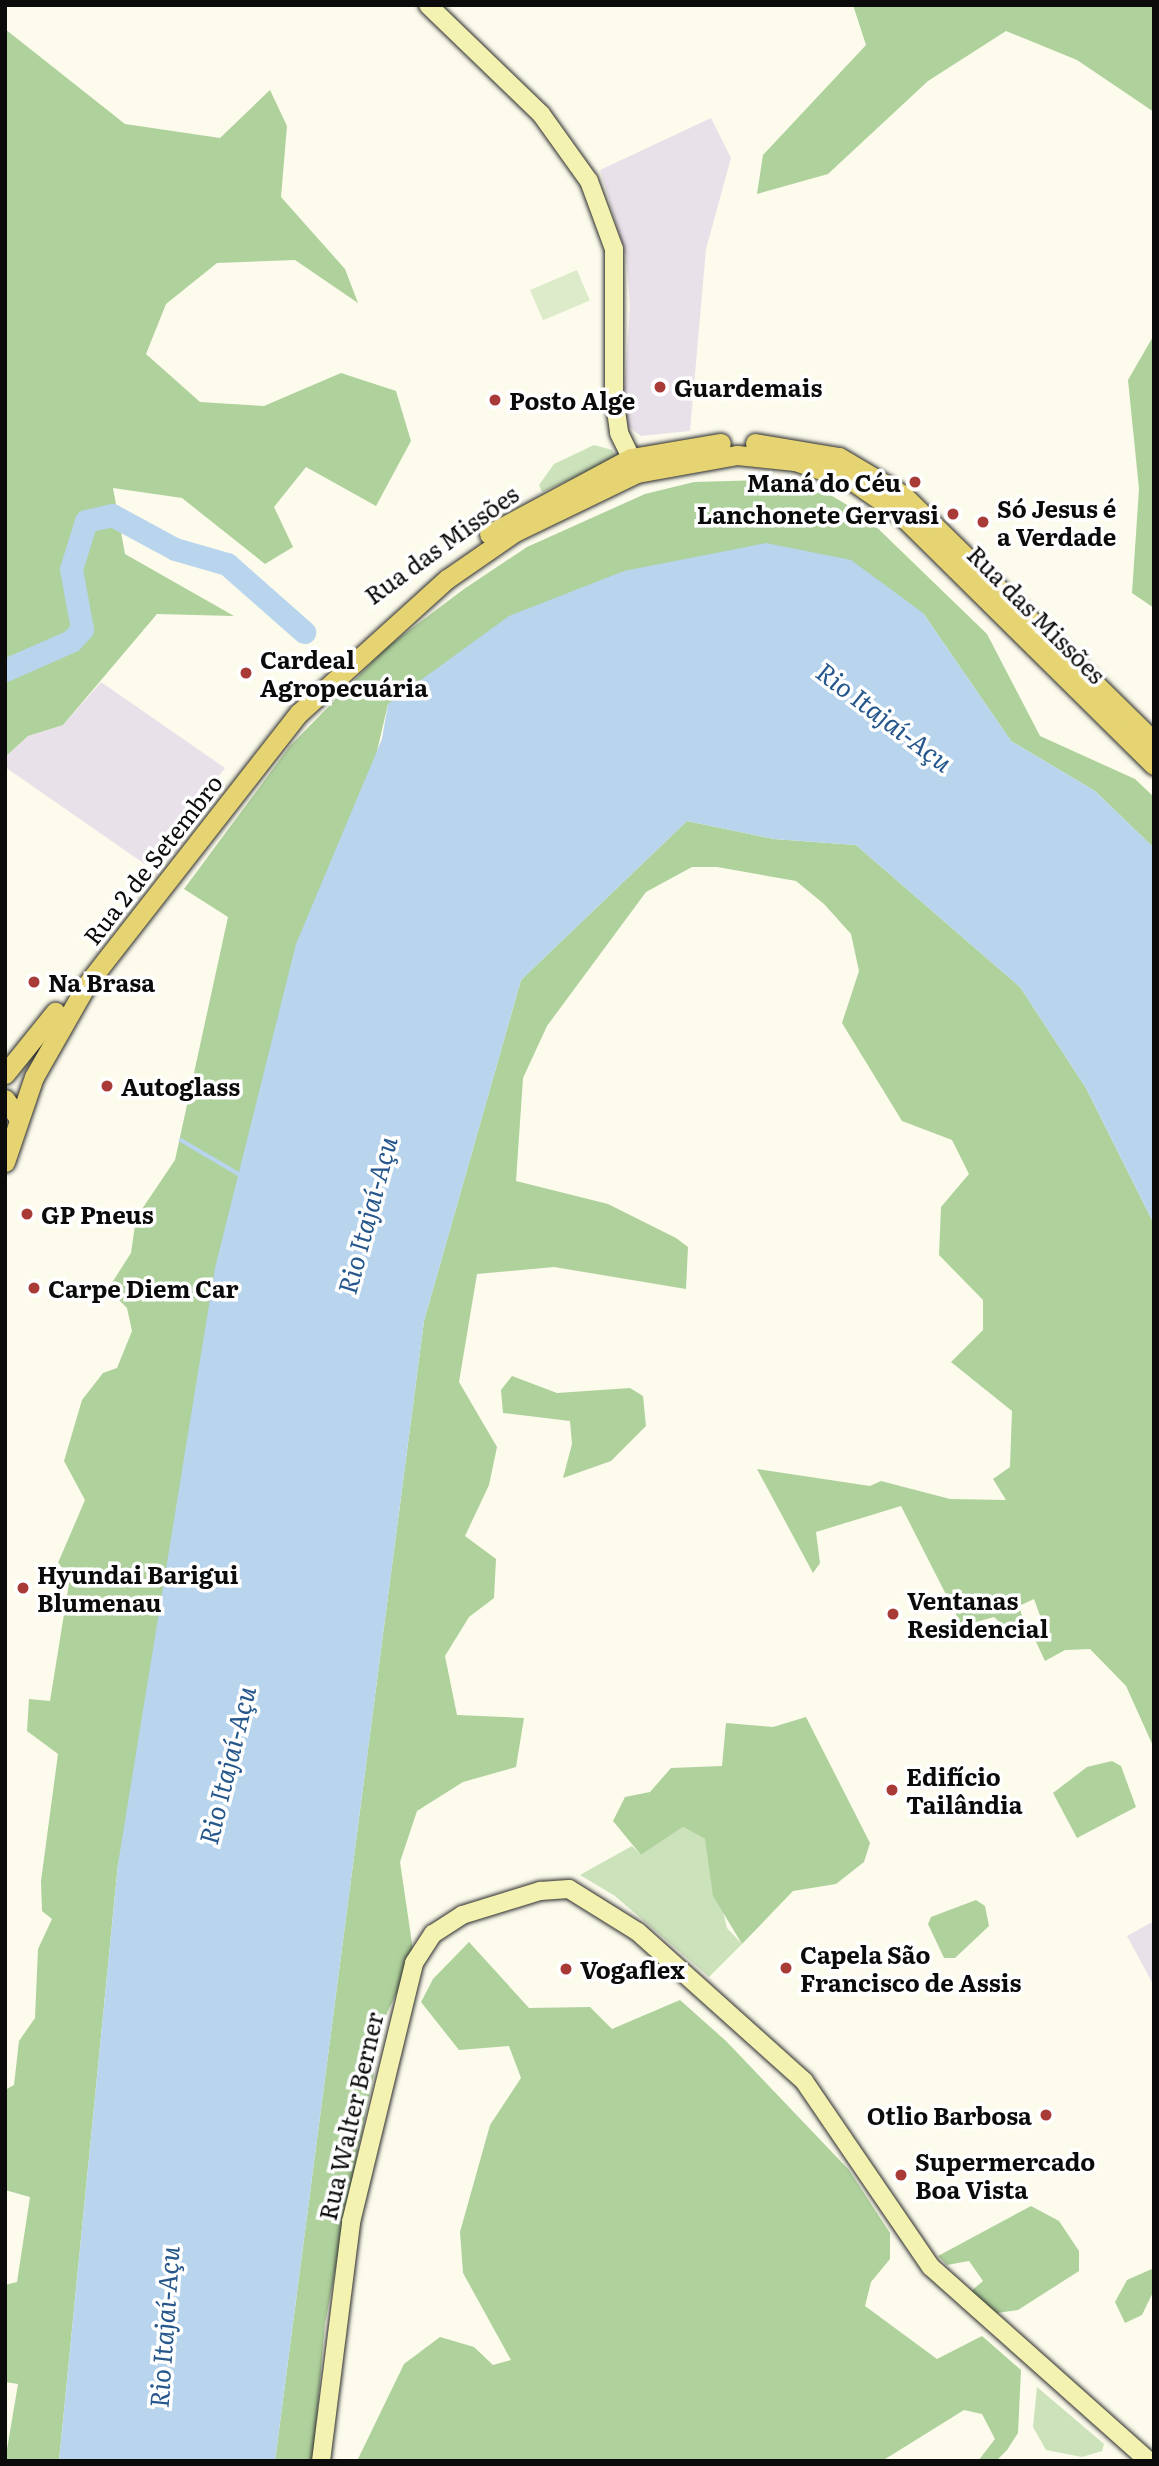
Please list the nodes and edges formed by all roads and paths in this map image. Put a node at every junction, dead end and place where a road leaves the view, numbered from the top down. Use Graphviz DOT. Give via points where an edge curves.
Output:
graph roads {
  1 [pos="428,5"];
  2 [pos="634,465"];
  3 [pos="358,646"];
  4 [pos="1154,742"];
  5 [pos="1154,765"];
  6 [pos="5,1074"];
  7 [pos="5,1099"];
  8 [pos="19,1119"];
  9 [pos="6,1160"];
  10 [pos="321,2461"];
  11 [pos="1149,2461"];
  1 -- 2 [label="street" via="541,114 589,181 614,249 619,433"];
  2 -- 3 [label="main road, Rua das Missões" via="540,510 437,572"];
  2 -- 4 [label="main road, Rua das Missões" via="681,446 756,443 813,449 862,470 903,495"];
  2 -- 5 [label="main road, Rua das Missões" via="737,455 822,466 851,480 900,514"];
  3 -- 6 [label="main road, Rua 2 de Setembro" via="232,776"];
  3 -- 8 [label="main road, Rua 2 de Setembro" via="244,778 87,984 48,1046"];
  7 -- 8 [label="main road"];
  8 -- 9 [label="main road, Rua 2 de Setembro"];
  10 -- 11 [label="street, Rua Walter Berner" via="351,2222 414,1963 433,1934 463,1915 540,1891 569,1889 638,1932 804,2081 931,2267"];
}
